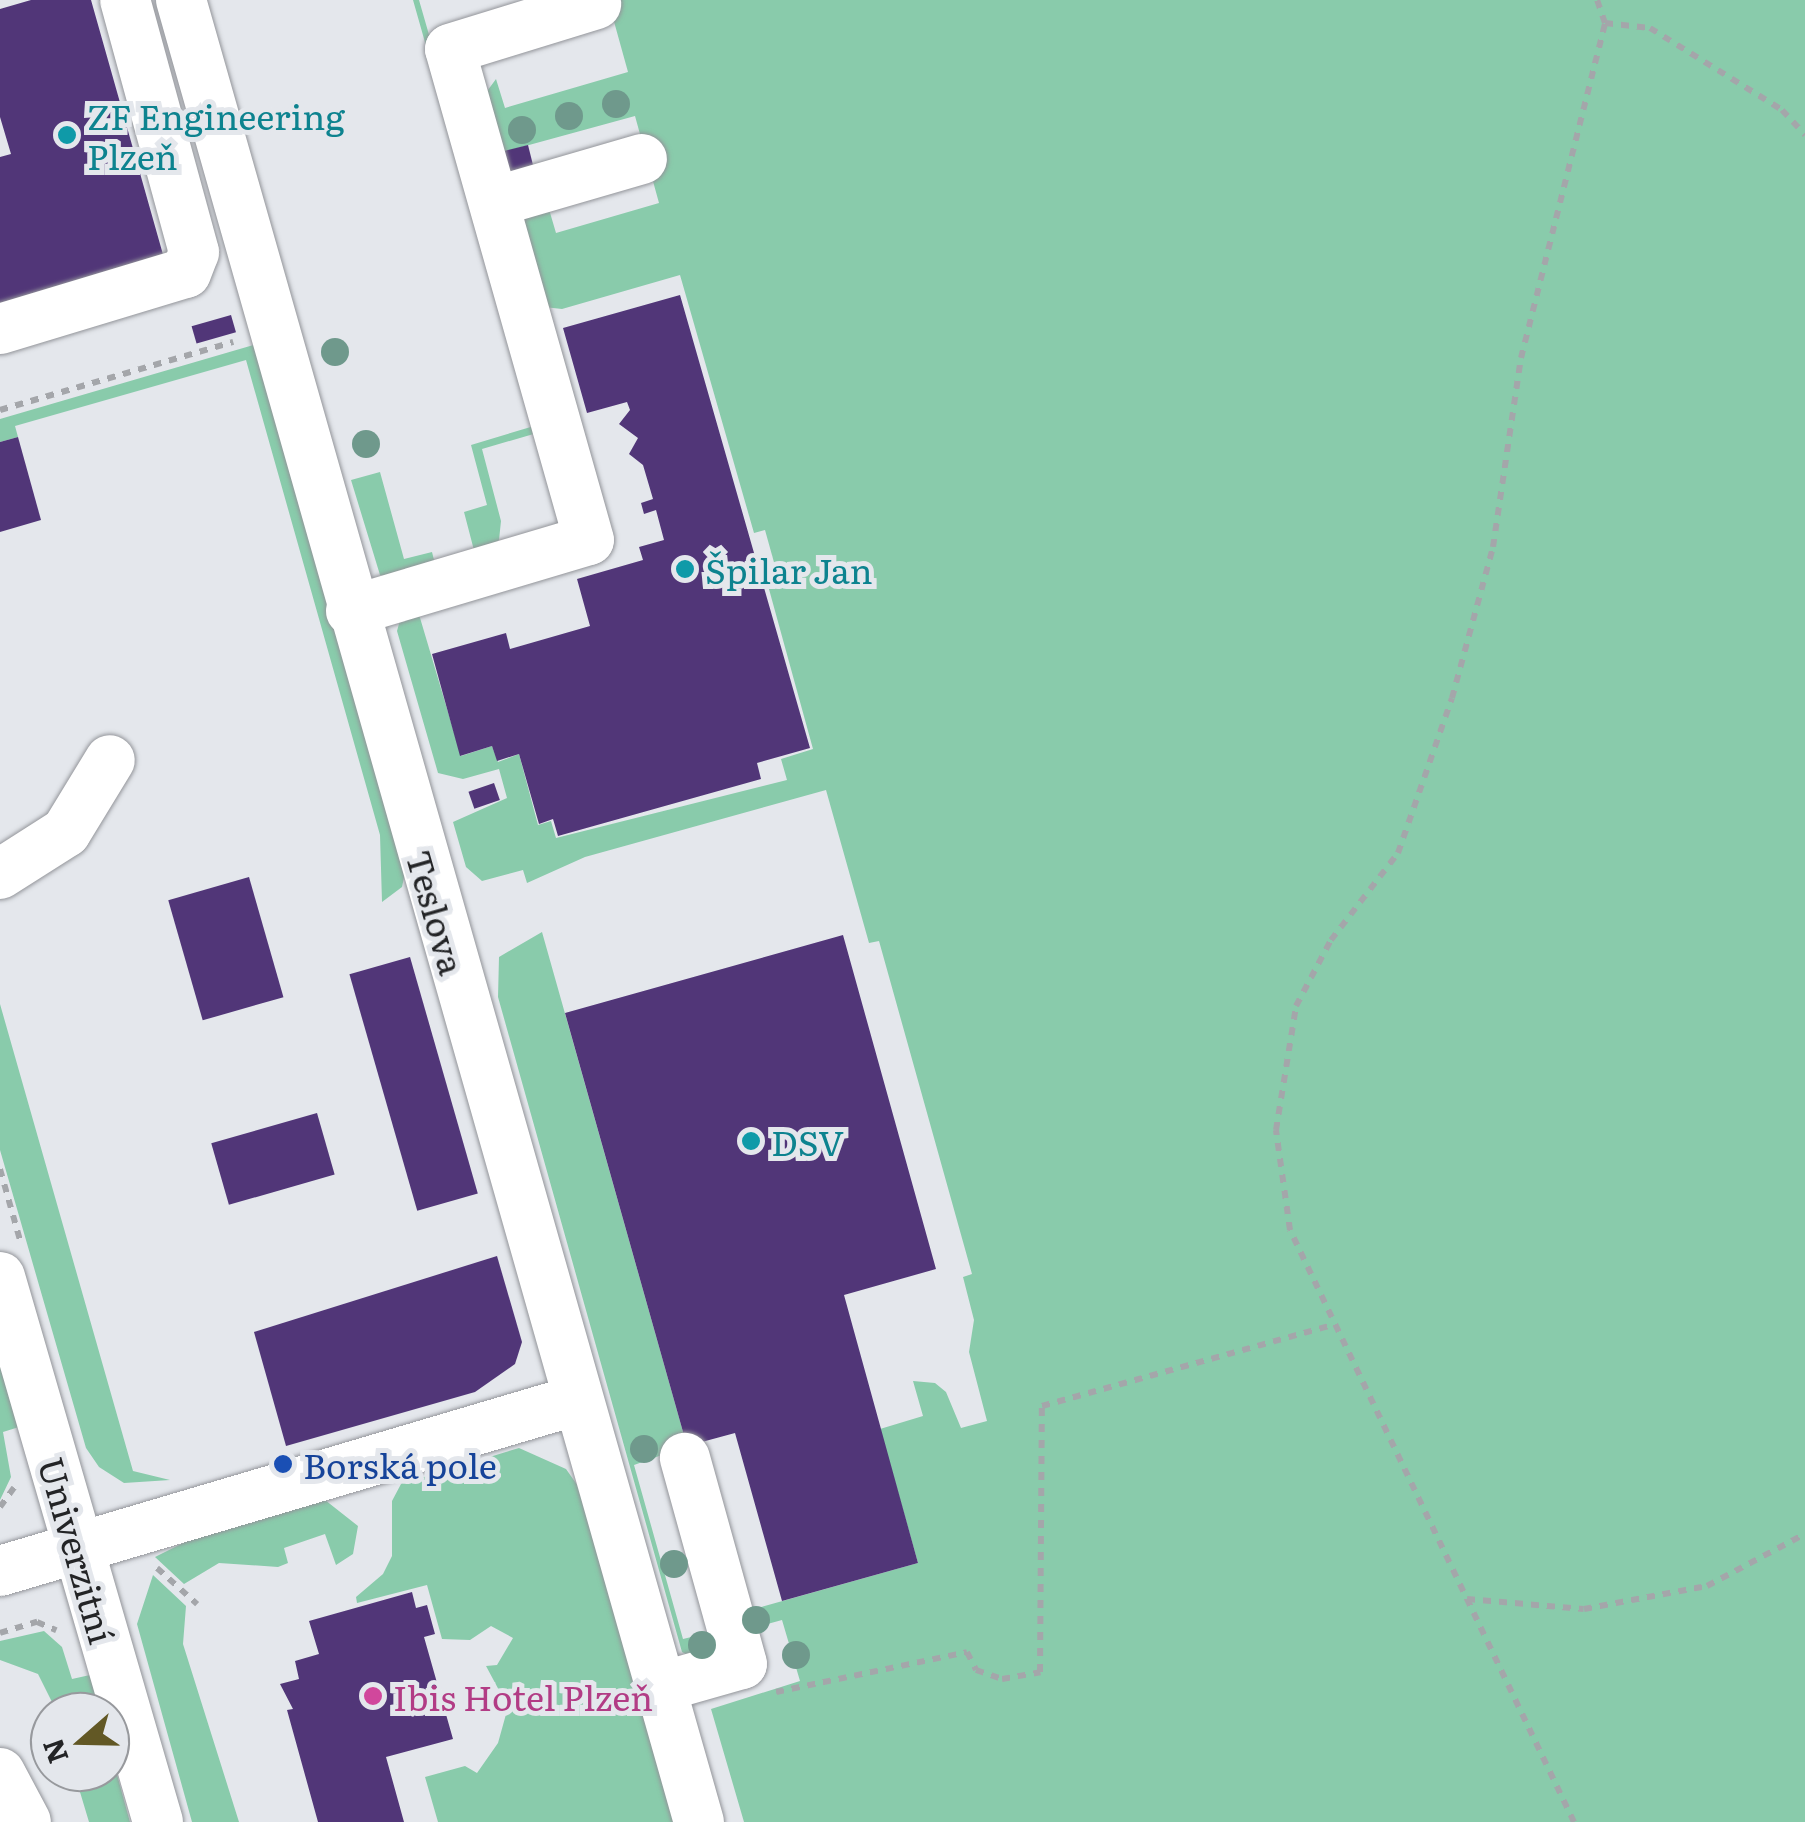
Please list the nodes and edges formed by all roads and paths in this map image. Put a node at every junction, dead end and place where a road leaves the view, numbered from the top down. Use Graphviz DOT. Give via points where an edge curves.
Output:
graph roads {
  1 [pos="124,0"];
  2 [pos="181,0"];
  3 [pos="1597,0"];
  4 [pos="596,4"];
  5 [pos="1604,23"];
  6 [pos="1805,136"];
  7 [pos="642,159"];
  8 [pos="494,202"];
  9 [pos="0,328"];
  10 [pos="273,331"];
  11 [pos="0,410"];
  12 [pos="351,611"];
  13 [pos="110,760"];
  14 [pos="0,874"];
  15 [pos="0,1277"];
  16 [pos="1333,1325"];
  17 [pos="577,1400"];
  18 [pos="686,1458"];
  19 [pos="1805,1534"];
  20 [pos="78,1550"];
  21 [pos="0,1571"];
  22 [pos="1466,1599"];
  23 [pos="14,1628"];
  24 [pos="0,1632"];
  25 [pos="661,1687"];
  26 [pos="762,1695"];
  27 [pos="0,1774"];
  28 [pos="26,1822"];
  29 [pos="158,1822"];
  30 [pos="698,1822"];
  31 [pos="1574,1822"];
  1 -- 9 [label="street" via="194,252 186,273"];
  2 -- 10 [label="street, Teslova"];
  3 -- 5 [label="path"];
  4 -- 8 [label="street" via="450,49"];
  5 -- 6 [label="path" via="1650,28 1782,110"];
  5 -- 16 [label="path" via="1521,358 1492,547 1452,698 1398,853 1331,940 1296,1006 1276,1130 1290,1230"];
  7 -- 8 [label="street"];
  8 -- 12 [label="street" via="589,540"];
  10 -- 11 [label="path"];
  10 -- 12 [label="street, Teslova"];
  12 -- 17 [label="street, Teslova"];
  13 -- 14 [label="street" via="66,832"];
  15 -- 20 [label="street, Univerzitní"];
  16 -- 22 [label="path" via="1428,1508"];
  16 -- 26 [label="path" via="1042,1406 1040,1672 1002,1678 976,1670 967,1652"];
  17 -- 20 [label="street"];
  17 -- 25 [label="street, Teslova"];
  18 -- 25 [label="street" via="742,1664"];
  19 -- 22 [label="path" via="1707,1586 1584,1610"];
  20 -- 21 [label="street"];
  20 -- 29 [label="street, Univerzitní"];
  22 -- 31 [label="path"];
  23 -- 24 [label="path"];
  25 -- 30 [label="street, Teslova"];
  27 -- 28 [label="street"];
}
